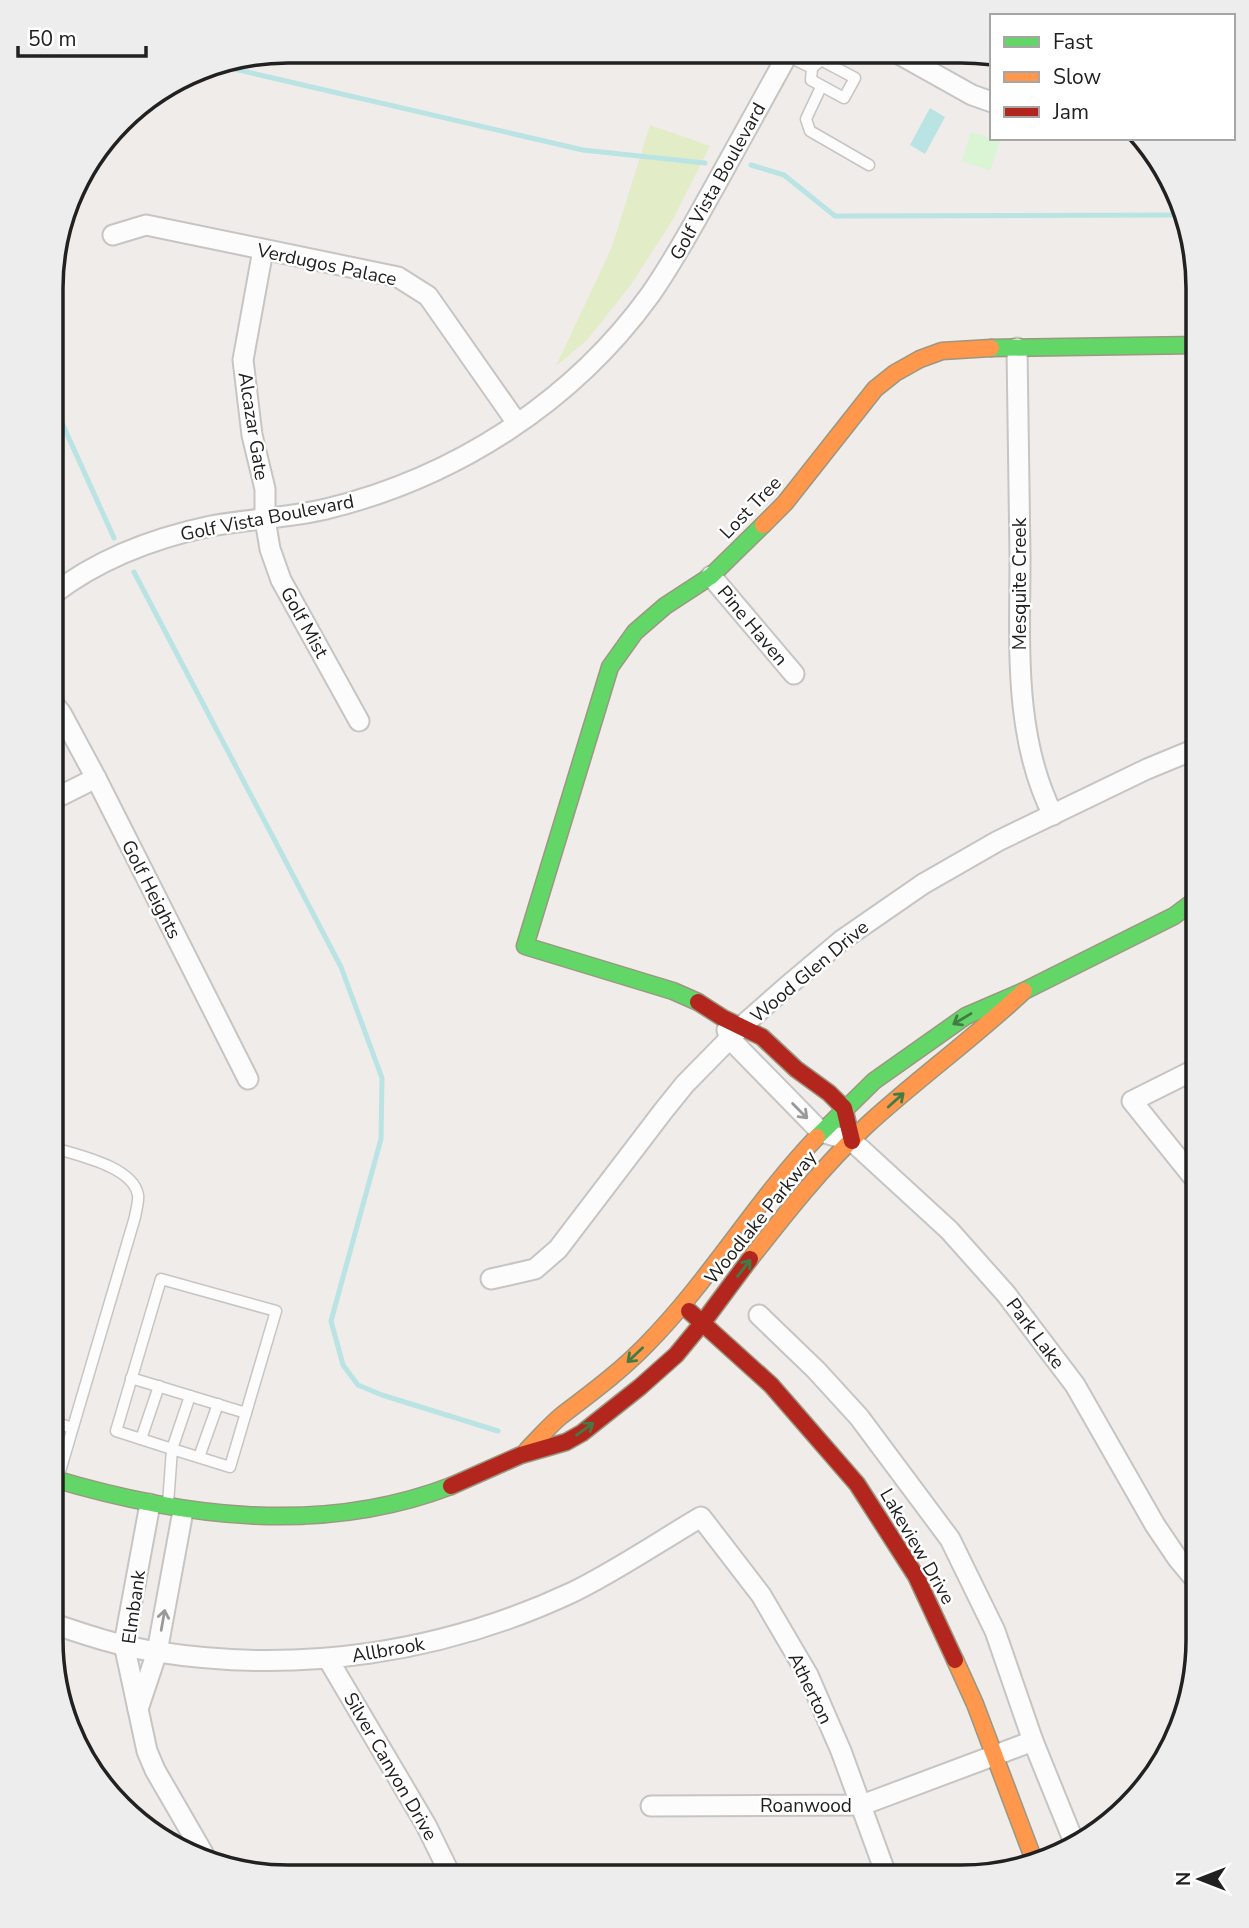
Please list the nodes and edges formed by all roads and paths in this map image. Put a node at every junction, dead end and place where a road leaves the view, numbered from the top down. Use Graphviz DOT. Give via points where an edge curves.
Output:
graph roads {
  1 [pos="783,63"];
  2 [pos="803,63"];
  3 [pos="818,63"];
  4 [pos="827,63"];
  5 [pos="917,63"];
  6 [pos="812,68"];
  7 [pos="821,87"];
  8 [pos="990,101"];
  9 [pos="869,165"];
  10 [pos="113,235"];
  11 [pos="263,250"];
  12 [pos="1186,345"];
  13 [pos="1017,348"];
  14 [pos="517,423"];
  15 [pos="265,519"];
  16 [pos="711,576"];
  17 [pos="63,588"];
  18 [pos="794,674"];
  19 [pos="63,717"];
  20 [pos="359,721"];
  21 [pos="1186,753"];
  22 [pos="96,778"];
  23 [pos="63,794"];
  24 [pos="1052,815"];
  25 [pos="1186,907"];
  26 [pos="1186,912"];
  27 [pos="1174,916"];
  28 [pos="1024,991"];
  29 [pos="723,1018"];
  30 [pos="736,1033"];
  31 [pos="796,1069"];
  32 [pos="1186,1074"];
  33 [pos="248,1079"];
  34 [pos="779,1089"];
  35 [pos="844,1108"];
  36 [pos="821,1132"];
  37 [pos="852,1141"];
  38 [pos="63,1151"];
  39 [pos="1186,1168"];
  40 [pos="491,1279"];
  41 [pos="682,1305"];
  42 [pos="759,1315"];
  43 [pos="704,1322"];
  44 [pos="131,1378"];
  45 [pos="159,1386"];
  46 [pos="190,1396"];
  47 [pos="218,1404"];
  48 [pos="246,1413"];
  49 [pos="63,1425"];
  50 [pos="72,1428"];
  51 [pos="141,1439"];
  52 [pos="172,1449"];
  53 [pos="63,1454"];
  54 [pos="522,1454"];
  55 [pos="199,1457"];
  56 [pos="63,1481"];
  57 [pos="167,1508"];
  58 [pos="701,1517"];
  59 [pos="1186,1569"];
  60 [pos="63,1626"];
  61 [pos="124,1644"];
  62 [pos="157,1652"];
  63 [pos="328,1658"];
  64 [pos="138,1710"];
  65 [pos="1033,1741"];
  66 [pos="994,1756"];
  67 [pos="862,1805"];
  68 [pos="651,1806"];
  69 [pos="1072,1836"];
  70 [pos="199,1847"];
  71 [pos="1031,1854"];
  72 [pos="446,1865"];
  73 [pos="883,1865"];
  1 -- 14 [label="street, Golf Vista Boulevard" via="678,253 649,296 588,367"];
  2 -- 6 [label="lane"];
  3 -- 6 [label="lane"];
  4 -- 7 [label="lane" via="855,78 844,99"];
  5 -- 8 [label="street"];
  6 -- 7 [label="lane" via="810,80"];
  7 -- 9 [label="lane" via="806,119 810,131"];
  10 -- 11 [label="street, Verdugos Palace" via="146,225"];
  11 -- 14 [label="street, Verdugos Palace" via="398,277 428,296"];
  11 -- 15 [label="street, Alcazar Gate" via="243,360 252,435 265,489"];
  12 -- 13 [label="street, Lost Tree"];
  13 -- 16 [label="street, Lost Tree" via="942,351 895,373 875,389 785,503"];
  13 -- 24 [label="street, Mesquite Creek" via="1022,698 1032,762"];
  14 -- 15 [label="street, Golf Vista Boulevard" via="491,442 426,475 354,502"];
  15 -- 17 [label="street, Golf Vista Boulevard" via="173,535 98,565"];
  15 -- 20 [label="street, Golf Mist" via="281,580"];
  16 -- 18 [label="street, Pine Haven"];
  16 -- 29 [label="street, Lost Tree" via="650,618 610,667 525,946 673,991"];
  19 -- 22 [label="street, Golf Heights"];
  21 -- 24 [label="street, Wood Glen Drive"];
  22 -- 23 [label="street"];
  22 -- 33 [label="street, Golf Heights"];
  24 -- 30 [label="street, Wood Glen Drive" via="987,847 889,906 842,940"];
  25 -- 27 [label="street, Woodlake Parkway"];
  26 -- 27 [label="street, Woodlake Parkway"];
  27 -- 28 [label="street, Woodlake Parkway"];
  28 -- 35 [label="street, Woodlake Parkway, one-way" via="966,1016"];
  37 -- 28 [label="street, Woodlake Parkway, one-way"];
  29 -- 30 [label="street"];
  30 -- 31 [label="street" via="762,1037"];
  30 -- 34 [label="street"];
  30 -- 40 [label="street, Wood Glen Drive" via="664,1110 558,1249 535,1269"];
  31 -- 34 [label="street"];
  31 -- 35 [label="street"];
  32 -- 39 [label="street" via="1132,1101"];
  34 -- 36 [label="street, one-way"];
  35 -- 36 [label="street, Woodlake Parkway"];
  35 -- 37 [label="street"];
  36 -- 37 [label="street, Park Lake"];
  36 -- 41 [label="street, Woodlake Parkway" via="787,1168"];
  43 -- 37 [label="street, Woodlake Parkway, one-way"];
  37 -- 59 [label="street, Park Lake" via="949,1230 1006,1294 1075,1385 1155,1525"];
  38 -- 50 [label="lane" via="111,1167 131,1179 139,1196"];
  41 -- 43 [label="street, Lakeview Drive"];
  41 -- 54 [label="street, Woodlake Parkway, one-way" via="647,1344"];
  42 -- 65 [label="street" via="859,1417 950,1539 995,1631"];
  54 -- 43 [label="street, Woodlake Parkway, one-way" via="582,1432 666,1364"];
  43 -- 66 [label="street, Lakeview Drive" via="771,1385 857,1484 916,1576 958,1663"];
  44 -- 45 [label="lane"];
  44 -- 48 [label="lane" via="161,1279 275,1311"];
  44 -- 51 [label="lane" via="116,1431"];
  45 -- 46 [label="lane"];
  45 -- 51 [label="lane"];
  46 -- 47 [label="lane"];
  46 -- 52 [label="lane"];
  47 -- 48 [label="lane"];
  47 -- 55 [label="lane"];
  48 -- 55 [label="lane" via="230,1466"];
  49 -- 50 [label="lane"];
  50 -- 53 [label="lane"];
  51 -- 52 [label="lane"];
  52 -- 55 [label="lane"];
  52 -- 57 [label="lane"];
  54 -- 57 [label="street, Woodlake Parkway" via="435,1492 347,1512 260,1519"];
  56 -- 57 [label="street, Woodlake Parkway"];
  57 -- 61 [label="street, Elmbank"];
  62 -- 57 [label="street, Elmbank, one-way"];
  58 -- 63 [label="street, Allbrook" via="575,1591 514,1616 410,1647"];
  58 -- 67 [label="street, Atherton" via="761,1595 808,1675"];
  60 -- 61 [label="street, Allbrook"];
  61 -- 62 [label="street, Allbrook"];
  61 -- 64 [label="street, Elmbank"];
  62 -- 63 [label="street, Allbrook" via="231,1661"];
  62 -- 64 [label="street, Elmbank"];
  63 -- 72 [label="street, Silver Canyon Drive"];
  64 -- 70 [label="street, Elmbank" via="155,1770"];
  65 -- 66 [label="street, Roanwood"];
  65 -- 69 [label="street"];
  66 -- 67 [label="street, Roanwood"];
  66 -- 71 [label="street, Lakeview Drive"];
  67 -- 68 [label="street, Roanwood"];
  67 -- 73 [label="street, Atherton"];
}
